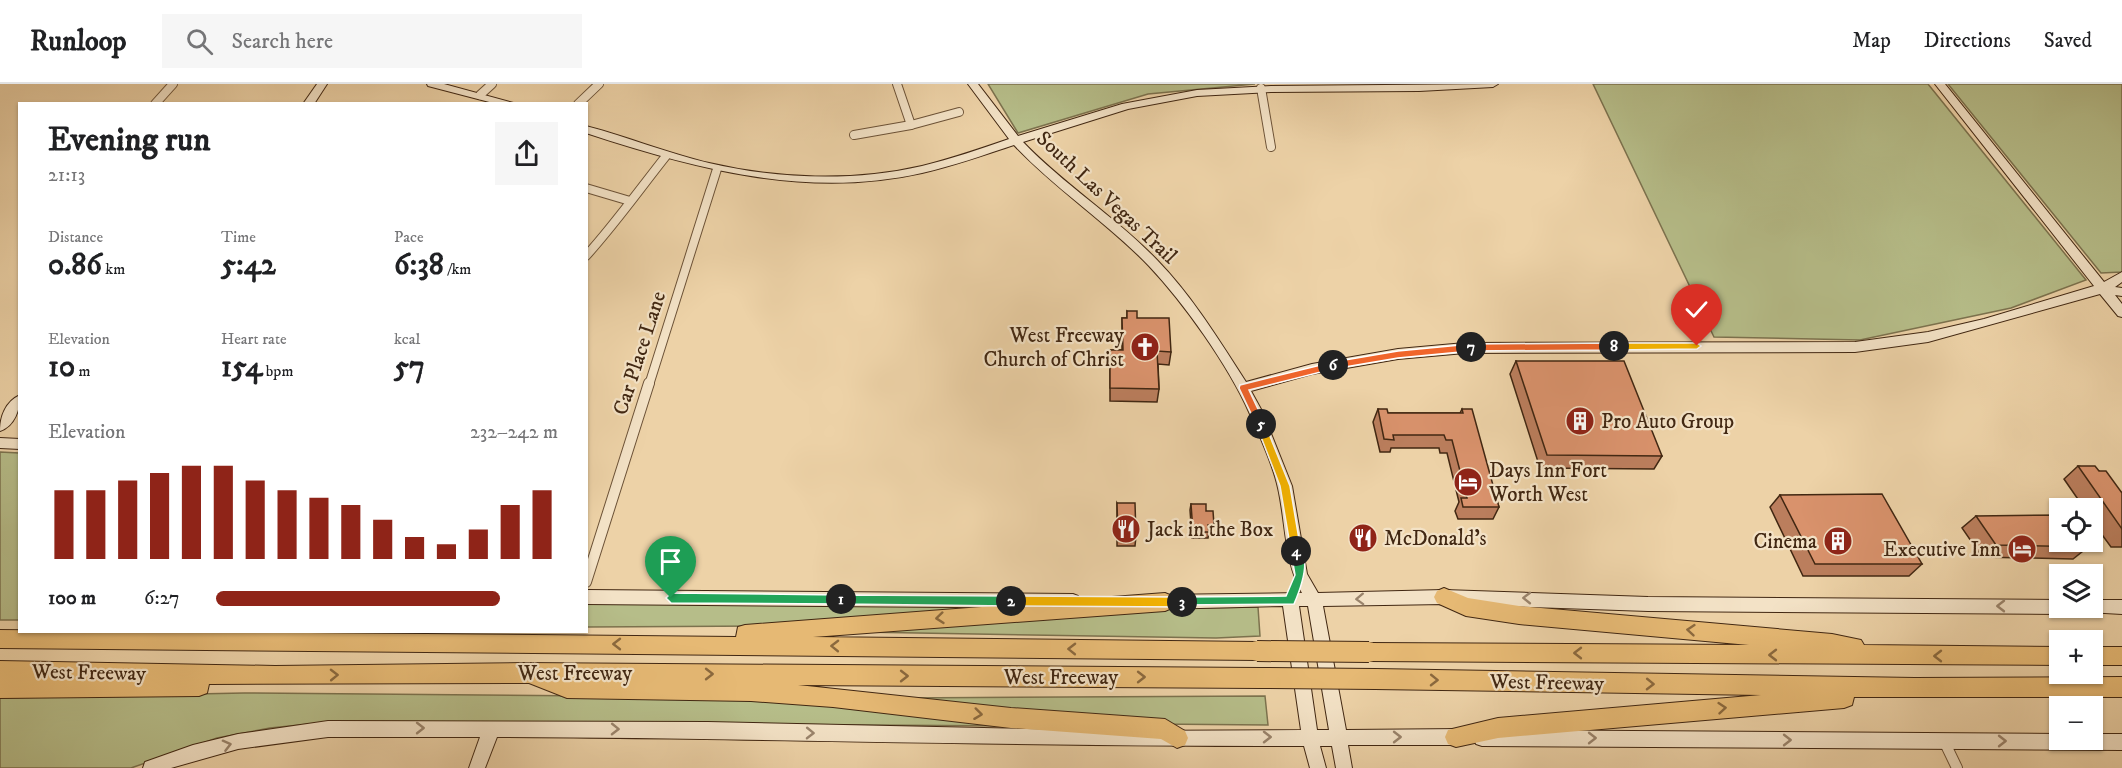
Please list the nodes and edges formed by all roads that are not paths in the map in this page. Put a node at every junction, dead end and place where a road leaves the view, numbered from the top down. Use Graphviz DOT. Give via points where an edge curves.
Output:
graph roads {
  1 [pos="173,84"];
  2 [pos="322,84"];
  3 [pos="432,84"];
  4 [pos="492,84"];
  5 [pos="598,84"];
  6 [pos="897,84"];
  7 [pos="973,84"];
  8 [pos="1493,84"];
  9 [pos="1940,84"];
  10 [pos="1373,86"];
  11 [pos="1261,88"];
  12 [pos="480,95"];
  13 [pos="157,102"];
  14 [pos="309,102"];
  15 [pos="505,102"];
  16 [pos="580,102"];
  17 [pos="959,112"];
  18 [pos="911,125"];
  19 [pos="588,130"];
  20 [pos="854,135"];
  21 [pos="1015,140"];
  22 [pos="1271,147"];
  23 [pos="666,156"];
  24 [pos="717,169"];
  25 [pos="588,189"];
  26 [pos="630,201"];
  27 [pos="588,254"];
  28 [pos="2122,276"];
  29 [pos="2103,289"];
  30 [pos="2122,292"];
  31 [pos="2122,313"];
  32 [pos="1243,388"];
  33 [pos="18,403"];
  34 [pos="0,426"];
  35 [pos="0,443"];
  36 [pos="18,444"];
  37 [pos="1300,575"];
  38 [pos="588,576"];
  39 [pos="588,597"];
  40 [pos="1444,597"];
  41 [pos="1290,600"];
  42 [pos="1315,601"];
  43 [pos="1165,602"];
  44 [pos="2049,607"];
  45 [pos="2103,607"];
  46 [pos="2122,607"];
  47 [pos="0,632"];
  48 [pos="0,639"];
  49 [pos="36,639"];
  50 [pos="676,644"];
  51 [pos="1894,656"];
  52 [pos="2049,656"];
  53 [pos="2103,656"];
  54 [pos="2122,656"];
  55 [pos="0,671"];
  56 [pos="524,673"];
  57 [pos="275,675"];
  58 [pos="2122,687"];
  59 [pos="0,688"];
  60 [pos="1915,688"];
  61 [pos="492,728"];
  62 [pos="1310,737"];
  63 [pos="1338,737"];
  64 [pos="1456,737"];
  65 [pos="1177,738"];
  66 [pos="1944,741"];
  67 [pos="2122,742"];
  68 [pos="151,768"];
  69 [pos="477,768"];
  70 [pos="1318,768"];
  71 [pos="1344,768"];
  72 [pos="1957,768"];
  1 -- 13 [label="street"];
  2 -- 14 [label="main road"];
  3 -- 12 [label="main road"];
  4 -- 12 [label="street"];
  5 -- 16 [label="street"];
  6 -- 18 [label="street"];
  7 -- 21 [label="main road, South Las Vegas Trail"];
  8 -- 10 [label="main road"];
  9 -- 29 [label="main road"];
  10 -- 11 [label="main road"];
  11 -- 21 [label="main road" via="1197,93 1119,106"];
  11 -- 22 [label="street"];
  12 -- 15 [label="main road"];
  17 -- 18 [label="street"];
  18 -- 20 [label="street"];
  19 -- 23 [label="main road"];
  21 -- 24 [label="main road" via="951,162 864,179 784,179"];
  21 -- 32 [label="main road, South Las Vegas Trail" via="1153,263 1206,329"];
  23 -- 24 [label="main road"];
  23 -- 26 [label="street"];
  24 -- 38 [label="street, Car Place Lane"];
  25 -- 26 [label="street"];
  26 -- 27 [label="street"];
  28 -- 29 [label="main road"];
  29 -- 30 [label="main road"];
  29 -- 31 [label="main road"];
  29 -- 32 [label="main road" via="2056,299 1985,323 1898,342 1832,347 1465,348 1398,354 1312,369"];
  32 -- 37 [label="main road, South Las Vegas Trail" via="1285,486"];
  33 -- 34 [label="main road"];
  35 -- 36 [label="main road"];
  37 -- 41 [label="main road"];
  37 -- 42 [label="main road, South Las Vegas Trail"];
  39 -- 43 [label="main road"];
  40 -- 42 [label="main road, one-way"];
  44 -- 40 [label="main road, one-way" via="1648,604"];
  51 -- 40 [label="highway, one-way" via="1832,643 1519,615 1466,607"];
  41 -- 42 [label="main road"];
  41 -- 43 [label="main road"];
  41 -- 62 [label="main road"];
  42 -- 63 [label="main road"];
  43 -- 50 [label="highway, one-way" via="707,635"];
  45 -- 46 [label="main road"];
  47 -- 49 [label="highway"];
  48 -- 49 [label="highway, West Freeway"];
  50 -- 49 [label="highway, West Freeway, one-way"];
  51 -- 50 [label="highway, West Freeway, one-way, bridge"];
  52 -- 51 [label="highway, West Freeway, one-way"];
  53 -- 54 [label="highway"];
  55 -- 57 [label="highway, West Freeway"];
  57 -- 56 [label="highway, West Freeway, one-way"];
  56 -- 60 [label="highway, West Freeway, one-way, bridge" via="1375,679"];
  56 -- 65 [label="highway, one-way" via="567,688 739,691 833,698 1011,718 1165,729"];
  57 -- 59 [label="highway" via="208,686"];
  58 -- 60 [label="highway, West Freeway"];
  64 -- 60 [label="highway, one-way" via="1498,728 1873,697"];
  61 -- 65 [label="main road, one-way"];
  68 -- 61 [label="main road, one-way" via="194,753 288,732"];
  61 -- 69 [label="main road"];
  62 -- 63 [label="main road"];
  65 -- 62 [label="main road, one-way"];
  62 -- 70 [label="main road"];
  63 -- 64 [label="main road, one-way"];
  63 -- 71 [label="main road"];
  64 -- 66 [label="main road, one-way"];
  66 -- 67 [label="main road, one-way"];
  66 -- 72 [label="street"];
}
